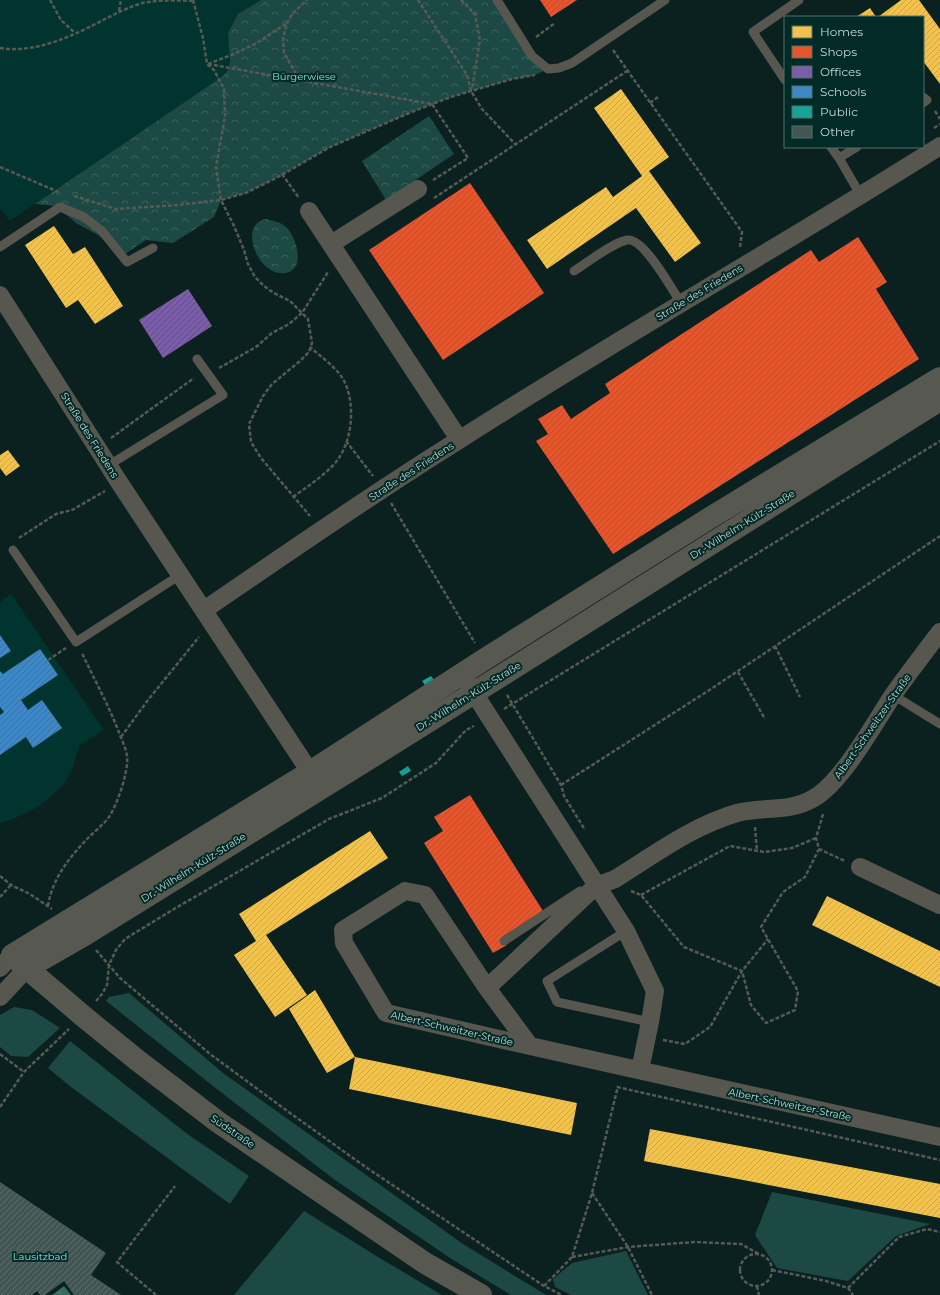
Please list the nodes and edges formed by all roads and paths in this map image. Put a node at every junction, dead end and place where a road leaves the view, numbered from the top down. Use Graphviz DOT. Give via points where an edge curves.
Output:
graph roads {
  1 [pos="50,0"];
  2 [pos="120,0"];
  3 [pos="194,0"];
  4 [pos="307,0"];
  5 [pos="418,0"];
  6 [pos="461,0"];
  7 [pos="497,0"];
  8 [pos="665,0"];
  9 [pos="799,0"];
  10 [pos="119,12"];
  11 [pos="287,23"];
  12 [pos="556,23"];
  13 [pos="75,33"];
  14 [pos="606,40"];
  15 [pos="524,46"];
  16 [pos="0,48"];
  17 [pos="207,64"];
  18 [pos="548,69"];
  19 [pos="627,71"];
  20 [pos="784,78"];
  21 [pos="299,79"];
  22 [pos="471,91"];
  23 [pos="658,97"];
  24 [pos="650,103"];
  25 [pos="432,104"];
  26 [pos="516,145"];
  27 [pos="940,146"];
  28 [pos="832,148"];
  29 [pos="855,148"];
  30 [pos="839,158"];
  31 [pos="0,167"];
  32 [pos="474,173"];
  33 [pos="282,174"];
  34 [pos="418,189"];
  35 [pos="63,194"];
  36 [pos="71,196"];
  37 [pos="861,196"];
  38 [pos="221,200"];
  39 [pos="309,211"];
  40 [pos="0,248"];
  41 [pos="153,248"];
  42 [pos="739,249"];
  43 [pos="336,252"];
  44 [pos="574,271"];
  45 [pos="0,295"];
  46 [pos="681,303"];
  47 [pos="302,312"];
  48 [pos="310,347"];
  49 [pos="197,359"];
  50 [pos="207,373"];
  51 [pos="940,378"];
  52 [pos="940,400"];
  53 [pos="459,439"];
  54 [pos="940,441"];
  55 [pos="346,442"];
  56 [pos="98,448"];
  57 [pos="109,465"];
  58 [pos="119,482"];
  59 [pos="382,489"];
  60 [pos="293,497"];
  61 [pos="322,530"];
  62 [pos="940,536"];
  63 [pos="16,540"];
  64 [pos="13,550"];
  65 [pos="180,575"];
  66 [pos="204,610"];
  67 [pos="214,625"];
  68 [pos="940,632"];
  69 [pos="76,642"];
  70 [pos="476,645"];
  71 [pos="775,646"];
  72 [pos="48,660"];
  73 [pos="738,672"];
  74 [pos="462,674"];
  75 [pos="473,692"];
  76 [pos="893,695"];
  77 [pos="800,697"];
  78 [pos="513,705"];
  79 [pos="489,718"];
  80 [pos="765,719"];
  81 [pos="940,724"];
  82 [pos="121,737"];
  83 [pos="310,772"];
  84 [pos="561,785"];
  85 [pos="830,786"];
  86 [pos="564,796"];
  87 [pos="753,811"];
  88 [pos="816,838"];
  89 [pos="819,849"];
  90 [pos="757,850"];
  91 [pos="860,867"];
  92 [pos="0,876"];
  93 [pos="599,882"];
  94 [pos="11,885"];
  95 [pos="641,895"];
  96 [pos="0,897"];
  97 [pos="940,905"];
  98 [pos="48,906"];
  99 [pos="65,921"];
  100 [pos="626,931"];
  101 [pos="768,939"];
  102 [pos="504,941"];
  103 [pos="10,959"];
  104 [pos="742,971"];
  105 [pos="487,988"];
  106 [pos="0,997"];
  107 [pos="649,1029"];
  108 [pos="530,1046"];
  109 [pos="0,1054"];
  110 [pos="631,1069"];
  111 [pos="617,1087"];
  112 [pos="0,1107"];
  113 [pos="940,1137"];
  114 [pos="940,1160"];
  115 [pos="175,1186"];
  116 [pos="592,1193"];
  117 [pos="940,1232"];
  118 [pos="628,1247"];
  119 [pos="759,1254"];
  120 [pos="572,1258"];
  121 [pos="772,1270"];
  122 [pos="544,1286"];
  123 [pos="757,1286"];
  124 [pos="848,1288"];
  125 [pos="156,1295"];
  126 [pos="481,1295"];
  127 [pos="562,1295"];
  128 [pos="652,1295"];
  129 [pos="759,1295"];
  130 [pos="853,1295"];
  1 -- 13 [label="path" via="61,20"];
  2 -- 10 [label="path"];
  3 -- 10 [label="path" via="159,0"];
  3 -- 17 [label="path"];
  4 -- 11 [label="path" via="293,13"];
  5 -- 22 [label="path" via="468,75"];
  6 -- 22 [label="path" via="474,14 480,40"];
  7 -- 15 [label="lane"];
  8 -- 14 [label="lane"];
  9 -- 20 [label="lane" via="754,32"];
  10 -- 13 [label="path"];
  11 -- 17 [label="path" via="255,44"];
  11 -- 21 [label="path" via="283,38 284,53"];
  12 -- 15 [label="path"];
  13 -- 16 [label="path" via="47,45"];
  14 -- 18 [label="lane" via="572,63"];
  14 -- 19 [label="path"];
  15 -- 18 [label="lane"];
  17 -- 21 [label="path"];
  17 -- 38 [label="path" via="214,70 224,89 225,116 216,168"];
  18 -- 22 [label="path" via="533,76 512,79"];
  19 -- 24 [label="path"];
  19 -- 26 [label="path"];
  21 -- 25 [label="path"];
  22 -- 25 [label="path"];
  22 -- 26 [label="path" via="482,109"];
  23 -- 24 [label="path"];
  24 -- 42 [label="path" via="742,232"];
  25 -- 33 [label="path" via="330,147"];
  25 -- 34 [label="path" via="468,158"];
  26 -- 32 [label="path"];
  27 -- 37 [label="street, Straße des Friedens"];
  28 -- 30 [label="lane"];
  29 -- 30 [label="lane"];
  30 -- 37 [label="lane"];
  31 -- 35 [label="path"];
  33 -- 38 [label="path" via="246,193"];
  33 -- 39 [label="path"];
  34 -- 43 [label="street"];
  36 -- 38 [label="path" via="116,209"];
  37 -- 46 [label="street, Straße des Friedens"];
  38 -- 47 [label="path" via="255,277"];
  39 -- 43 [label="street, Straße des Friedens"];
  40 -- 41 [label="lane" via="60,207 84,217 102,231 127,262"];
  43 -- 47 [label="path"];
  43 -- 53 [label="street, Straße des Friedens"];
  44 -- 46 [label="lane" via="618,243 628,240 638,243 649,254"];
  45 -- 56 [label="street, Straße des Friedens"];
  46 -- 53 [label="street, Straße des Friedens"];
  47 -- 48 [label="path" via="308,320 312,343"];
  47 -- 50 [label="path" via="256,347"];
  48 -- 55 [label="path" via="335,368 347,388 351,416"];
  48 -- 60 [label="path" via="309,352 300,361 272,384 249,424 251,442"];
  49 -- 50 [label="lane"];
  50 -- 56 [label="path" via="197,376"];
  50 -- 57 [label="lane" via="223,395"];
  51 -- 74 [label="street, Dr.-Wilhelm-Külz-Straße" via="719,512"];
  52 -- 75 [label="street, Dr.-Wilhelm-Külz-Straße"];
  53 -- 59 [label="street, Straße des Friedens"];
  54 -- 78 [label="path"];
  55 -- 59 [label="path"];
  55 -- 60 [label="path" via="329,469"];
  56 -- 57 [label="street, Straße des Friedens"];
  57 -- 58 [label="street, Straße des Friedens"];
  58 -- 63 [label="path" via="72,510 56,514"];
  58 -- 65 [label="street, Straße des Friedens"];
  59 -- 61 [label="street, Straße des Friedens"];
  59 -- 70 [label="path"];
  60 -- 61 [label="path"];
  61 -- 66 [label="street, Straße des Friedens"];
  62 -- 71 [label="path"];
  64 -- 69 [label="lane"];
  65 -- 66 [label="street, Straße des Friedens"];
  65 -- 69 [label="lane"];
  66 -- 67 [label="street, Straße des Friedens"];
  67 -- 82 [label="path" via="199,637"];
  67 -- 83 [label="street, Straße des Friedens"];
  68 -- 76 [label="street, Albert-Schweitzer-Straße"];
  69 -- 72 [label="path"];
  69 -- 82 [label="path"];
  71 -- 73 [label="path"];
  71 -- 77 [label="path"];
  73 -- 80 [label="path"];
  73 -- 84 [label="path"];
  74 -- 75 [label="street"];
  74 -- 83 [label="street, Dr.-Wilhelm-Külz-Straße"];
  75 -- 79 [label="street"];
  75 -- 103 [label="street, Dr.-Wilhelm-Külz-Straße" via="89,932"];
  76 -- 81 [label="lane"];
  76 -- 85 [label="street, Albert-Schweitzer-Straße"];
  78 -- 79 [label="path"];
  78 -- 84 [label="path"];
  79 -- 93 [label="street"];
  79 -- 122 [label="path" via="466,730 436,763 382,798 329,819 125,939 109,965 120,978 210,1054 367,1168"];
  82 -- 98 [label="path" via="127,757 124,779 116,801 108,817 74,852 61,872 50,892"];
  83 -- 99 [label="street, Dr.-Wilhelm-Külz-Straße"];
  84 -- 86 [label="path"];
  85 -- 87 [label="street, Albert-Schweitzer-Straße" via="814,798 793,807"];
  85 -- 88 [label="path"];
  87 -- 90 [label="path"];
  87 -- 93 [label="street, Albert-Schweitzer-Straße" via="739,813 683,836 643,862"];
  88 -- 89 [label="path"];
  88 -- 90 [label="path" via="792,848 764,852"];
  89 -- 91 [label="path"];
  89 -- 101 [label="path" via="805,878 783,892 761,926"];
  90 -- 95 [label="path" via="730,846"];
  91 -- 97 [label="street"];
  92 -- 94 [label="path"];
  93 -- 95 [label="path"];
  93 -- 100 [label="street"];
  93 -- 102 [label="lane"];
  93 -- 105 [label="street, Albert-Schweitzer-Straße"];
  94 -- 96 [label="path"];
  94 -- 98 [label="path"];
  95 -- 104 [label="path" via="684,947"];
  98 -- 99 [label="path"];
  99 -- 103 [label="street, Dr.-Wilhelm-Külz-Straße"];
  100 -- 107 [label="street" via="655,991"];
  100 -- 107 [label="lane" via="547,981 557,1002"];
  101 -- 104 [label="path"];
  101 -- 104 [label="path" via="798,991 795,1010 766,1023 751,1005"];
  103 -- 106 [label="street, Dr.-Wilhelm-Külz-Straße"];
  103 -- 126 [label="street, Südstraße" via="218,1122 425,1263"];
  104 -- 107 [label="path" via="710,1027 685,1044"];
  105 -- 108 [label="street, Albert-Schweitzer-Straße"];
  105 -- 108 [label="street, Albert-Schweitzer-Straße" via="425,895 405,891 343,930 344,943 386,1013"];
  107 -- 110 [label="street"];
  108 -- 110 [label="street, Albert-Schweitzer-Straße"];
  109 -- 112 [label="path" via="24,1072"];
  110 -- 111 [label="path"];
  110 -- 113 [label="street, Albert-Schweitzer-Straße"];
  111 -- 114 [label="path"];
  111 -- 116 [label="path"];
  115 -- 125 [label="path" via="117,1262"];
  116 -- 118 [label="path"];
  116 -- 120 [label="path"];
  117 -- 124 [label="path" via="927,1229 899,1237"];
  118 -- 119 [label="path" via="694,1242 741,1244"];
  118 -- 120 [label="path"];
  118 -- 128 [label="path"];
  119 -- 121 [label="path" via="770,1261"];
  119 -- 123 [label="path" via="748,1255 740,1269 743,1279"];
  120 -- 122 [label="path"];
  121 -- 123 [label="path" via="766,1282"];
  121 -- 124 [label="path"];
  122 -- 127 [label="path"];
  123 -- 129 [label="path"];
  124 -- 130 [label="path"];
}
